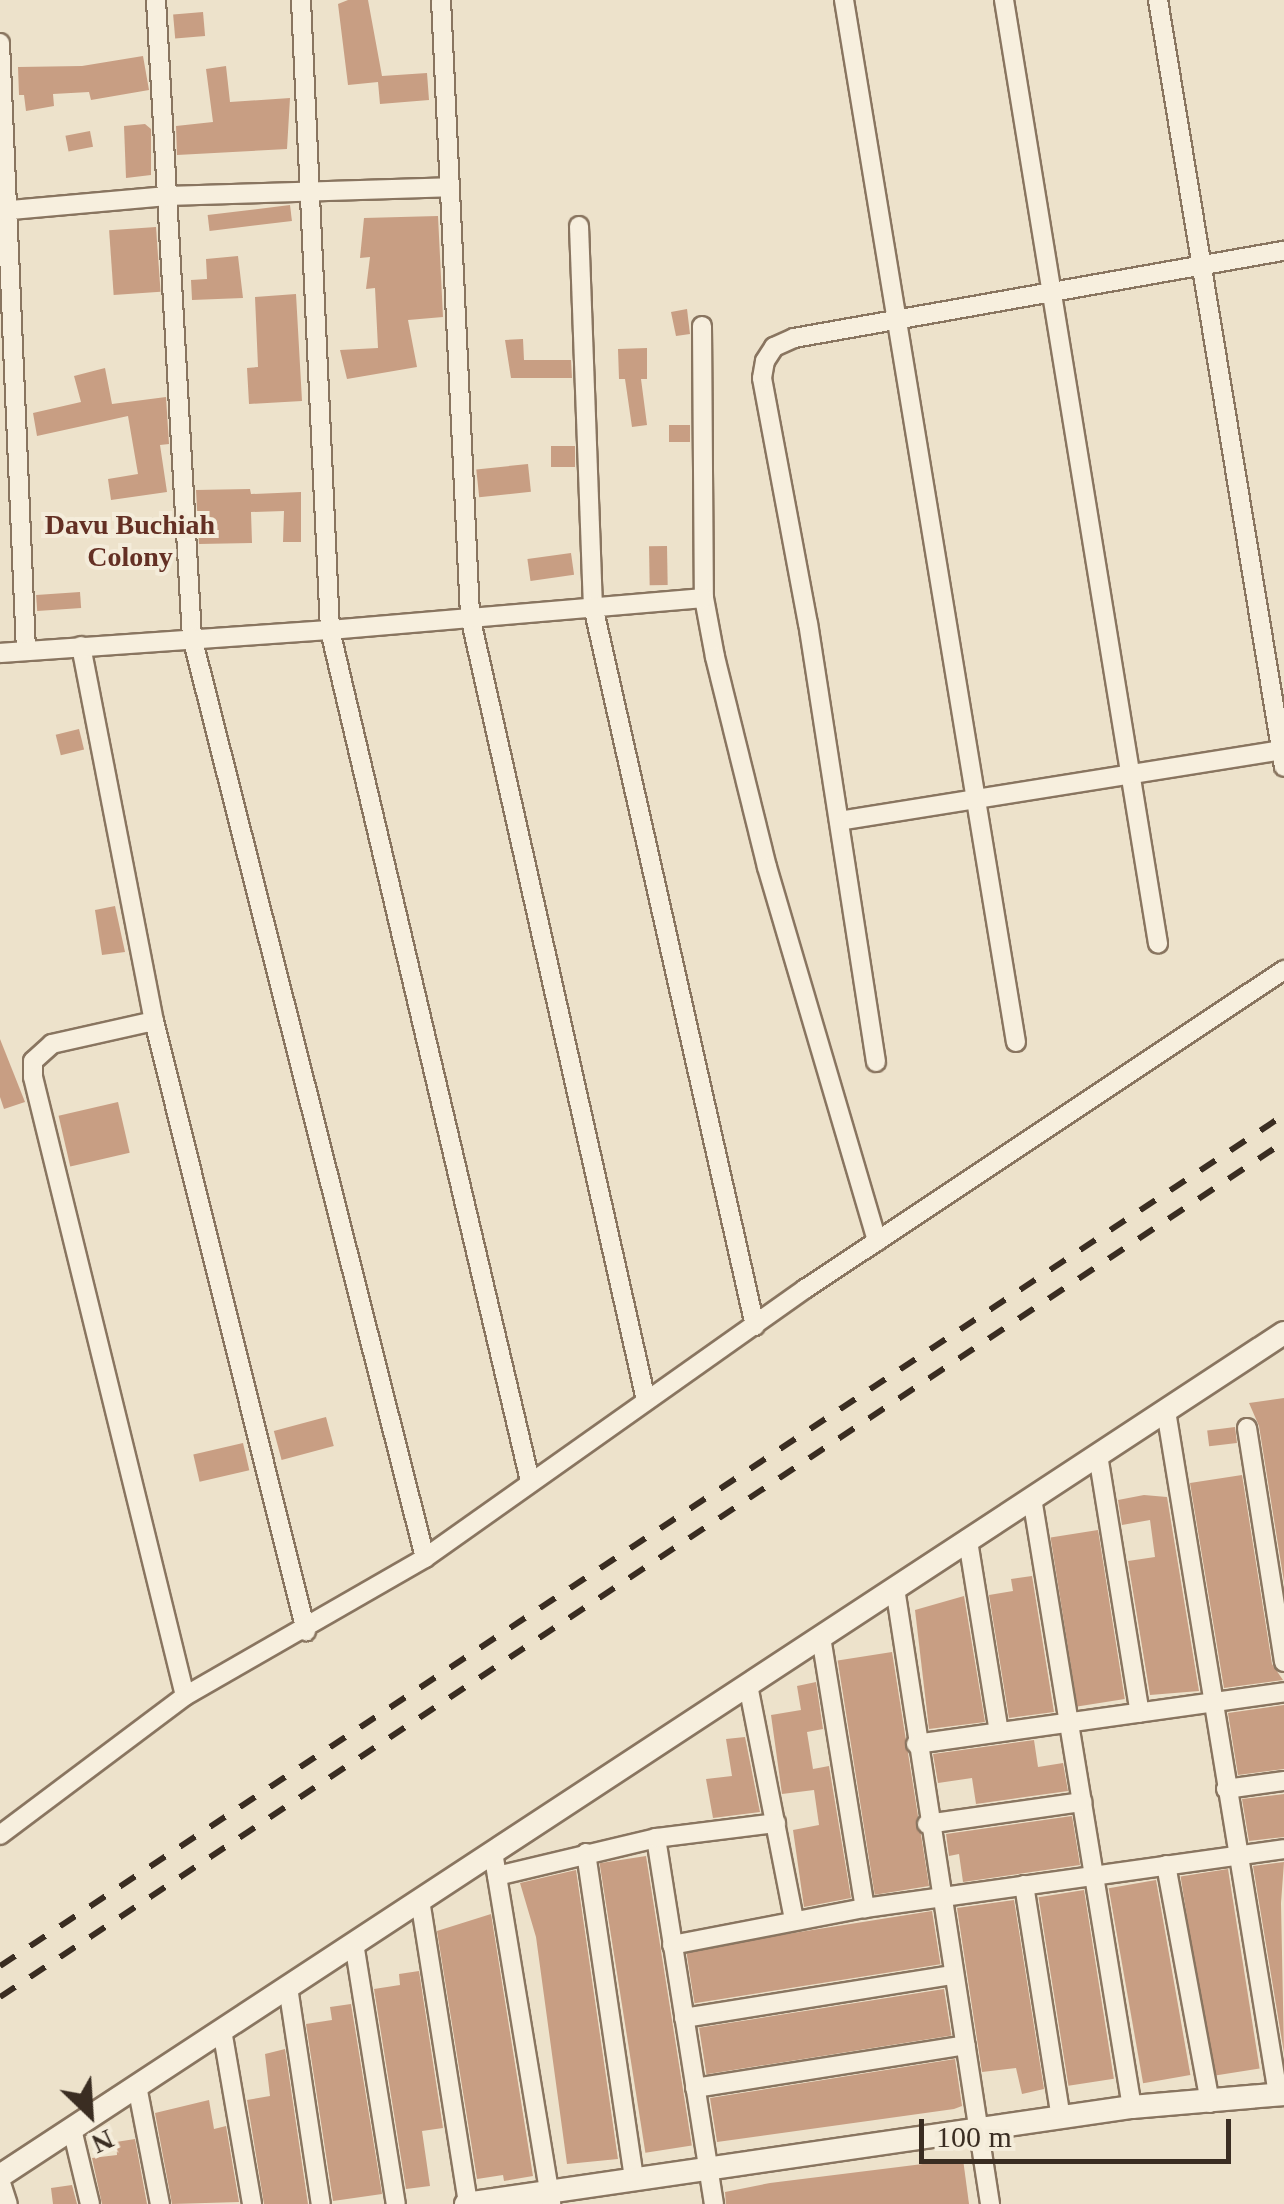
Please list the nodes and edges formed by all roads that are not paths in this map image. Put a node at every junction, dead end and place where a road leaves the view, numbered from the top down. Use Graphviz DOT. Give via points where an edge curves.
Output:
graph roads {
  1 [pos="156,0"];
  2 [pos="301,0"];
  3 [pos="441,0"];
  4 [pos="844,0"];
  5 [pos="1004,0"];
  6 [pos="1158,0"];
  7 [pos="0,43"];
  8 [pos="448,186"];
  9 [pos="306,190"];
  10 [pos="168,196"];
  11 [pos="5,210"];
  12 [pos="579,226"];
  13 [pos="1284,250"];
  14 [pos="1199,266"];
  15 [pos="1051,291"];
  16 [pos="901,318"];
  17 [pos="702,326"];
  18 [pos="704,598"];
  19 [pos="593,606"];
  20 [pos="470,616"];
  21 [pos="330,630"];
  22 [pos="192,638"];
  23 [pos="82,646"];
  24 [pos="26,650"];
  25 [pos="0,653"];
  26 [pos="1283,756"];
  27 [pos="1132,773"];
  28 [pos="980,796"];
  29 [pos="839,821"];
  30 [pos="1158,944"];
  31 [pos="1284,970"];
  32 [pos="154,1021"];
  33 [pos="1016,1042"];
  34 [pos="876,1062"];
  35 [pos="877,1241"];
  36 [pos="755,1326"];
  37 [pos="1284,1333"];
  38 [pos="646,1400"];
  39 [pos="1166,1411"];
  40 [pos="1247,1428"];
  41 [pos="1098,1455"];
  42 [pos="530,1481"];
  43 [pos="1032,1498"];
  44 [pos="968,1540"];
  45 [pos="425,1558"];
  46 [pos="895,1588"];
  47 [pos="306,1631"];
  48 [pos="821,1637"];
  49 [pos="1284,1662"];
  50 [pos="748,1685"];
  51 [pos="1284,1692"];
  52 [pos="185,1696"];
  53 [pos="1217,1702"];
  54 [pos="1140,1712"];
  55 [pos="1074,1722"];
  56 [pos="999,1732"];
  57 [pos="916,1744"];
  58 [pos="1284,1781"];
  59 [pos="1226,1789"];
  60 [pos="1082,1802"];
  61 [pos="776,1823"];
  62 [pos="927,1824"];
  63 [pos="0,1835"];
  64 [pos="656,1838"];
  65 [pos="1284,1849"];
  66 [pos="586,1853"];
  67 [pos="1235,1856"];
  68 [pos="495,1864"];
  69 [pos="1166,1865"];
  70 [pos="1090,1875"];
  71 [pos="1024,1884"];
  72 [pos="937,1897"];
  73 [pos="420,1900"];
  74 [pos="865,1908"];
  75 [pos="794,1919"];
  76 [pos="354,1944"];
  77 [pos="672,1945"];
  78 [pos="953,1975"];
  79 [pos="288,1987"];
  80 [pos="684,2018"];
  81 [pos="222,2030"];
  82 [pos="966,2044"];
  83 [pos="137,2086"];
  84 [pos="695,2088"];
  85 [pos="1281,2094"];
  86 [pos="1210,2103"];
  87 [pos="1132,2107"];
  88 [pos="1062,2118"];
  89 [pos="72,2129"];
  90 [pos="980,2134"];
  91 [pos="708,2168"];
  92 [pos="0,2178"];
  93 [pos="634,2180"];
  94 [pos="550,2198"];
  95 [pos="8,2204"];
  96 [pos="90,2204"];
  97 [pos="160,2204"];
  98 [pos="252,2204"];
  99 [pos="322,2204"];
  100 [pos="396,2204"];
  101 [pos="467,2204"];
  102 [pos="714,2204"];
  103 [pos="990,2204"];
  1 -- 10 [label="street"];
  2 -- 9 [label="street"];
  3 -- 8 [label="street"];
  4 -- 16 [label="street"];
  5 -- 15 [label="street"];
  6 -- 14 [label="street"];
  7 -- 11 [label="street"];
  8 -- 9 [label="street"];
  8 -- 20 [label="street"];
  9 -- 10 [label="street"];
  9 -- 21 [label="street"];
  10 -- 11 [label="street"];
  10 -- 22 [label="street"];
  11 -- 24 [label="street"];
  12 -- 19 [label="street"];
  13 -- 14 [label="street"];
  14 -- 15 [label="street"];
  14 -- 26 [label="street"];
  15 -- 16 [label="street"];
  15 -- 27 [label="street"];
  16 -- 28 [label="street"];
  16 -- 29 [label="street" via="794,338 774,347 762,378"];
  17 -- 18 [label="street"];
  18 -- 19 [label="street"];
  18 -- 35 [label="street" via="767,867"];
  19 -- 20 [label="street"];
  19 -- 36 [label="street"];
  20 -- 21 [label="street"];
  20 -- 38 [label="street"];
  21 -- 22 [label="street"];
  21 -- 42 [label="street"];
  22 -- 23 [label="street"];
  22 -- 45 [label="street"];
  23 -- 24 [label="street"];
  23 -- 32 [label="street"];
  24 -- 25 [label="street"];
  26 -- 27 [label="street"];
  27 -- 28 [label="street"];
  27 -- 30 [label="street"];
  28 -- 29 [label="street"];
  28 -- 33 [label="street"];
  29 -- 34 [label="street"];
  31 -- 35 [label="street"];
  32 -- 47 [label="street"];
  32 -- 52 [label="street" via="52,1044 33,1061 33,1077"];
  35 -- 36 [label="street"];
  36 -- 38 [label="street"];
  37 -- 39 [label="street"];
  38 -- 42 [label="street"];
  39 -- 41 [label="street"];
  39 -- 53 [label="street"];
  40 -- 49 [label="street"];
  41 -- 43 [label="street"];
  41 -- 54 [label="street"];
  42 -- 45 [label="street"];
  43 -- 44 [label="street"];
  43 -- 55 [label="street"];
  44 -- 46 [label="street"];
  44 -- 56 [label="street"];
  45 -- 47 [label="street"];
  46 -- 48 [label="street"];
  46 -- 57 [label="street"];
  47 -- 52 [label="street"];
  48 -- 50 [label="street"];
  48 -- 74 [label="street"];
  50 -- 61 [label="street"];
  50 -- 68 [label="street"];
  51 -- 53 [label="street"];
  52 -- 63 [label="street"];
  53 -- 54 [label="street"];
  53 -- 59 [label="street"];
  54 -- 55 [label="street"];
  55 -- 56 [label="street"];
  55 -- 60 [label="street"];
  56 -- 57 [label="street"];
  57 -- 62 [label="street"];
  58 -- 59 [label="street"];
  59 -- 67 [label="street"];
  60 -- 62 [label="street"];
  60 -- 70 [label="street"];
  61 -- 64 [label="street"];
  61 -- 75 [label="street"];
  62 -- 72 [label="street"];
  64 -- 66 [label="street"];
  64 -- 77 [label="street"];
  65 -- 67 [label="street"];
  66 -- 68 [label="street"];
  66 -- 93 [label="street"];
  67 -- 69 [label="street"];
  67 -- 85 [label="street"];
  68 -- 73 [label="street"];
  68 -- 94 [label="street"];
  69 -- 70 [label="street"];
  69 -- 86 [label="street"];
  70 -- 71 [label="street"];
  70 -- 87 [label="street"];
  71 -- 72 [label="street"];
  71 -- 88 [label="street"];
  72 -- 74 [label="street"];
  72 -- 78 [label="street"];
  73 -- 76 [label="street"];
  73 -- 101 [label="street"];
  74 -- 75 [label="street"];
  75 -- 77 [label="street"];
  76 -- 79 [label="street"];
  76 -- 100 [label="street"];
  77 -- 80 [label="street"];
  78 -- 80 [label="street"];
  78 -- 82 [label="street"];
  79 -- 81 [label="street"];
  79 -- 99 [label="street"];
  80 -- 84 [label="street"];
  81 -- 83 [label="street"];
  81 -- 98 [label="street"];
  82 -- 84 [label="street"];
  82 -- 90 [label="street"];
  83 -- 89 [label="street"];
  83 -- 97 [label="street"];
  84 -- 91 [label="street"];
  85 -- 86 [label="street"];
  86 -- 87 [label="street"];
  87 -- 88 [label="street"];
  88 -- 90 [label="street"];
  89 -- 92 [label="street"];
  89 -- 96 [label="street"];
  90 -- 91 [label="street"];
  90 -- 103 [label="street"];
  91 -- 93 [label="street"];
  91 -- 102 [label="street"];
  92 -- 95 [label="street"];
  93 -- 94 [label="street"];
  94 -- 101 [label="street"];
}
